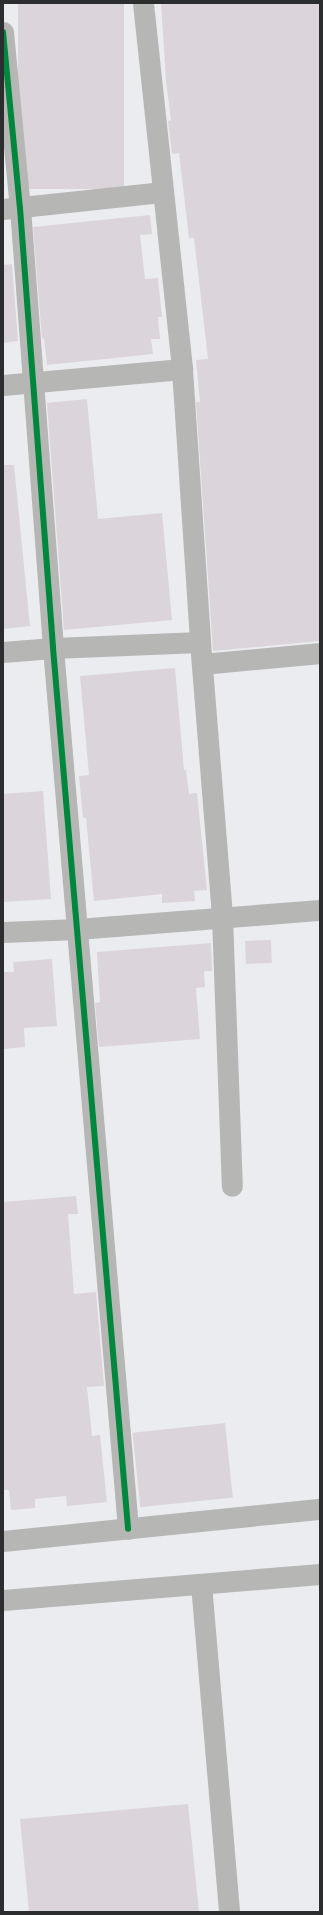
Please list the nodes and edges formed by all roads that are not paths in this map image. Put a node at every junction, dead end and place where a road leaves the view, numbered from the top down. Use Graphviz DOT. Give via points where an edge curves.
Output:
graph roads {
  1 [pos="143,3"];
  2 [pos="3,32"];
  3 [pos="163,192"];
  4 [pos="11,209"];
  5 [pos="182,369"];
  6 [pos="34,382"];
  7 [pos="3,385"];
  8 [pos="200,642"];
  9 [pos="53,648"];
  10 [pos="3,652"];
  11 [pos="320,653"];
  12 [pos="202,664"];
  13 [pos="320,910"];
  14 [pos="222,917"];
  15 [pos="77,929"];
  16 [pos="3,932"];
  17 [pos="232,1186"];
  18 [pos="320,1509"];
  19 [pos="128,1529"];
  20 [pos="3,1541"];
  21 [pos="320,1574"];
  22 [pos="201,1584"];
  23 [pos="3,1600"];
  24 [pos="229,1912"];
  1 -- 3 [label="street"];
  2 -- 4 [label="street"];
  3 -- 4 [label="street"];
  3 -- 5 [label="street"];
  4 -- 6 [label="street"];
  5 -- 6 [label="street"];
  5 -- 8 [label="street"];
  6 -- 7 [label="street"];
  6 -- 9 [label="street"];
  8 -- 9 [label="street"];
  8 -- 12 [label="street"];
  9 -- 10 [label="street"];
  9 -- 15 [label="street"];
  11 -- 12 [label="street"];
  12 -- 14 [label="street"];
  13 -- 14 [label="street"];
  14 -- 15 [label="street"];
  14 -- 17 [label="street"];
  15 -- 16 [label="street"];
  15 -- 19 [label="street"];
  18 -- 19 [label="street"];
  19 -- 20 [label="street"];
  21 -- 22 [label="street"];
  22 -- 23 [label="street"];
  22 -- 24 [label="street"];
}
